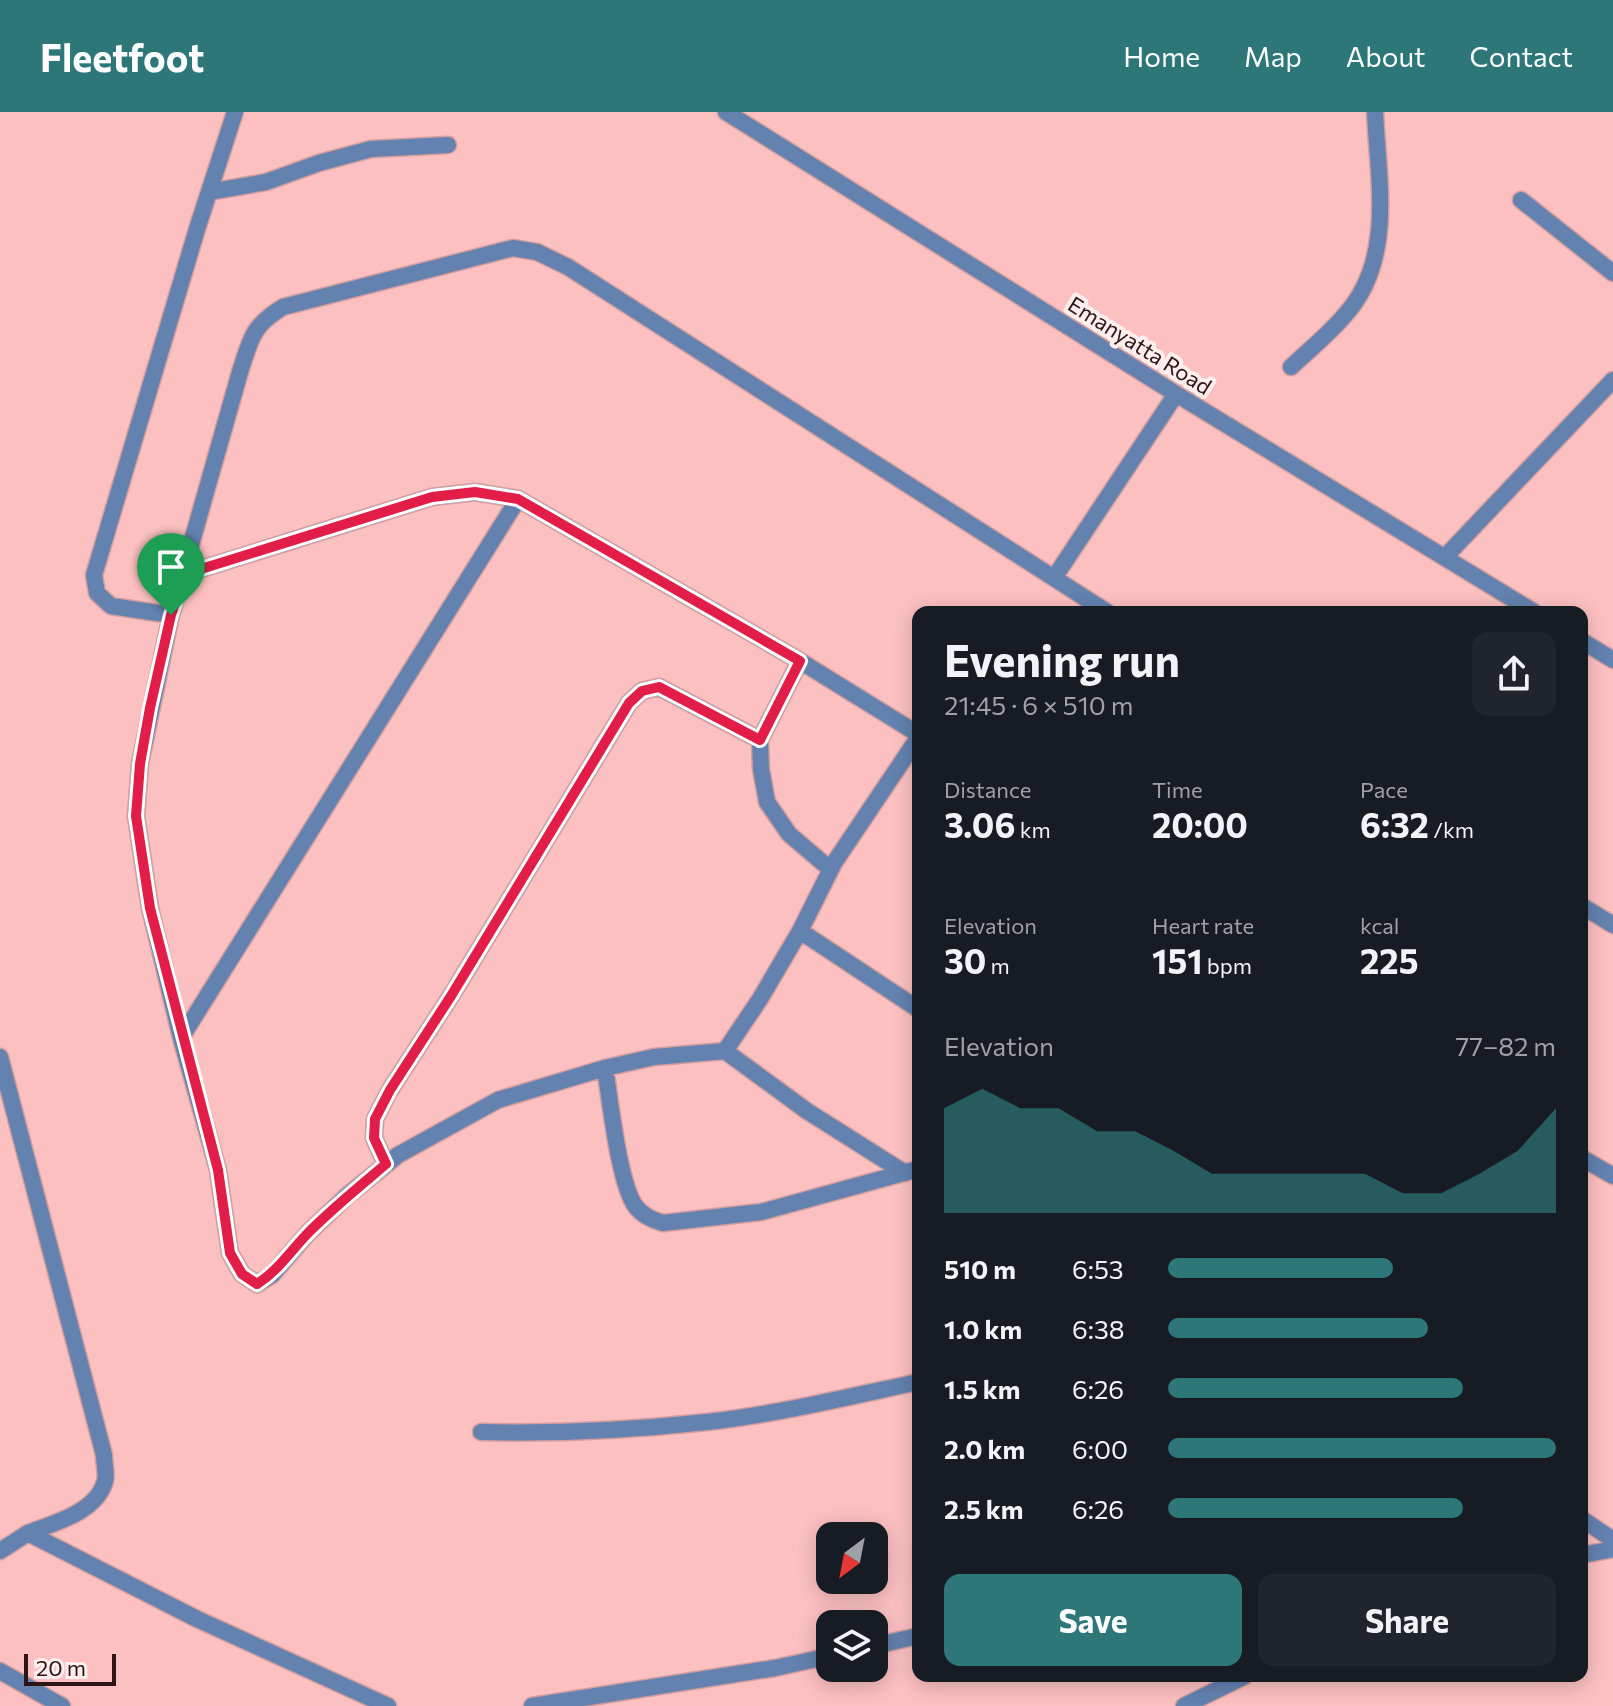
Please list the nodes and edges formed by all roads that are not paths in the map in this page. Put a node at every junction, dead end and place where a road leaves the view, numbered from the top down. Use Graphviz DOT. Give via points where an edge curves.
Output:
graph roads {
  1 [pos="235,112"];
  2 [pos="726,112"];
  3 [pos="1375,112"];
  4 [pos="448,145"];
  5 [pos="209,192"];
  6 [pos="1521,200"];
  7 [pos="1613,273"];
  8 [pos="1291,367"];
  9 [pos="1613,380"];
  10 [pos="1176,394"];
  11 [pos="518,499"];
  12 [pos="1445,557"];
  13 [pos="185,574"];
  14 [pos="1054,578"];
  15 [pos="1098,606"];
  16 [pos="1524,606"];
  17 [pos="171,615"];
  18 [pos="1588,645"];
  19 [pos="1613,660"];
  20 [pos="800,661"];
  21 [pos="912,732"];
  22 [pos="760,740"];
  23 [pos="912,745"];
  24 [pos="830,869"];
  25 [pos="1588,910"];
  26 [pos="1613,925"];
  27 [pos="800,931"];
  28 [pos="912,1005"];
  29 [pos="181,1038"];
  30 [pos="725,1051"];
  31 [pos="0,1057"];
  32 [pos="605,1068"];
  33 [pos="1588,1161"];
  34 [pos="386,1164"];
  35 [pos="911,1171"];
  36 [pos="1613,1176"];
  37 [pos="912,1383"];
  38 [pos="481,1432"];
  39 [pos="1588,1523"];
  40 [pos="28,1533"];
  41 [pos="1613,1540"];
  42 [pos="1613,1549"];
  43 [pos="0,1551"];
  44 [pos="1588,1554"];
  45 [pos="912,1637"];
  46 [pos="888,1643"];
  47 [pos="816,1659"];
  48 [pos="0,1671"];
  49 [pos="1233,1682"];
  50 [pos="62,1706"];
  51 [pos="388,1706"];
  52 [pos="532,1706"];
  53 [pos="1184,1706"];
  1 -- 5 [label="street"];
  2 -- 10 [label="street, Emanyatta Road"];
  3 -- 8 [label="street" via="1380,231 1374,264 1346,314"];
  4 -- 5 [label="street" via="371,149 266,182"];
  5 -- 17 [label="street" via="94,575 97,593 111,606"];
  6 -- 7 [label="street"];
  9 -- 12 [label="street"];
  10 -- 12 [label="street, Emanyatta Road"];
  10 -- 14 [label="street"];
  11 -- 13 [label="street" via="475,492 432,497"];
  11 -- 20 [label="street"];
  11 -- 29 [label="street"];
  12 -- 16 [label="street, Emanyatta Road"];
  13 -- 14 [label="street" via="240,372 262,320 283,307 513,248 537,252 568,267"];
  13 -- 17 [label="street"];
  14 -- 15 [label="street"];
  17 -- 29 [label="street" via="142,750 136,816 150,908"];
  18 -- 19 [label="street"];
  20 -- 21 [label="street"];
  20 -- 22 [label="street"];
  22 -- 24 [label="street" via="767,802 789,834"];
  22 -- 34 [label="street" via="659,687 642,691 629,703 390,1090 375,1119 374,1138"];
  23 -- 24 [label="street"];
  24 -- 27 [label="street"];
  25 -- 26 [label="street"];
  27 -- 28 [label="street"];
  27 -- 30 [label="street"];
  29 -- 34 [label="street" via="218,1170 230,1253 242,1274 257,1284"];
  30 -- 32 [label="street" via="654,1057"];
  30 -- 35 [label="street" via="807,1111"];
  31 -- 40 [label="street" via="104,1455 105,1480 96,1498 73,1515"];
  32 -- 34 [label="street" via="498,1100"];
  32 -- 35 [label="street" via="625,1183 648,1218 663,1223 761,1212"];
  33 -- 36 [label="street"];
  37 -- 38 [label="street" via="709,1422 548,1434"];
  39 -- 41 [label="street"];
  40 -- 43 [label="street"];
  40 -- 51 [label="street" via="197,1619"];
  42 -- 44 [label="street"];
  45 -- 46 [label="street"];
  47 -- 52 [label="street"];
  48 -- 50 [label="street"];
  49 -- 53 [label="street"];
}
